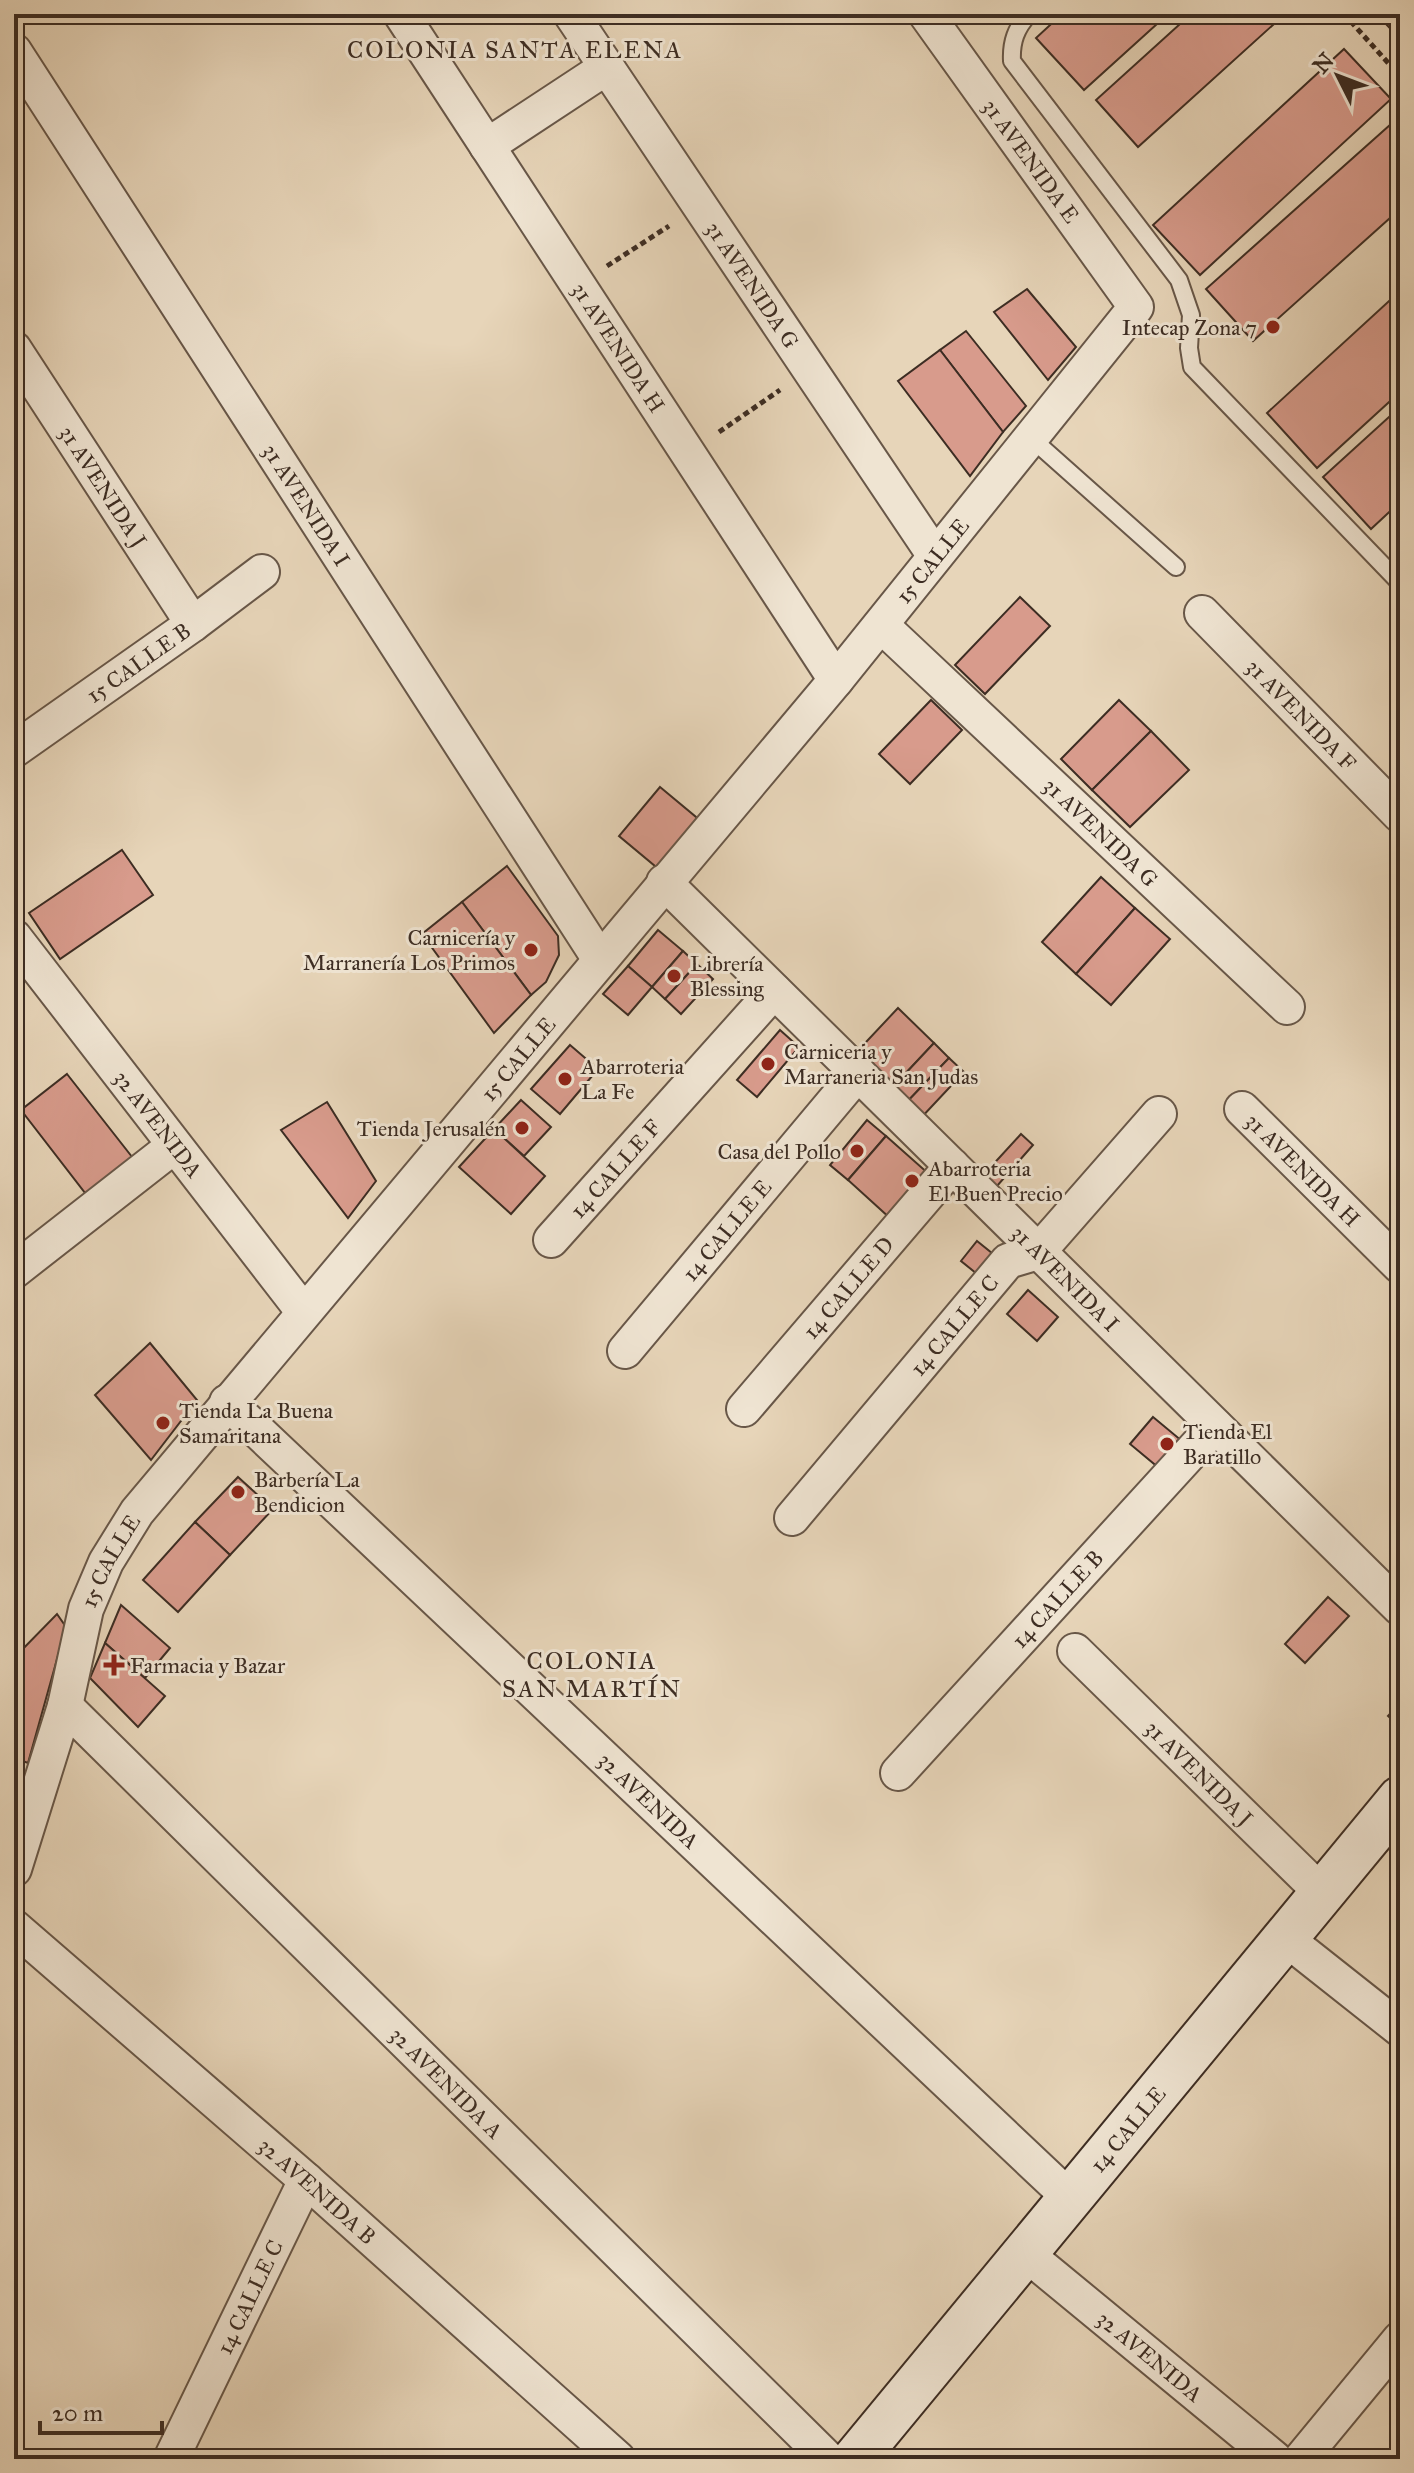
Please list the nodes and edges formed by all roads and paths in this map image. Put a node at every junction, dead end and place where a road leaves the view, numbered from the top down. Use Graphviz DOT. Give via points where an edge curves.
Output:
graph roads {
  1 [pos="401,14"];
  2 [pos="571,14"];
  3 [pos="926,14"];
  4 [pos="1344,14"];
  5 [pos="1020,17"];
  6 [pos="14,51"];
  7 [pos="607,67"];
  8 [pos="1400,76"];
  9 [pos="487,146"];
  10 [pos="700,205"];
  11 [pos="578,285"];
  12 [pos="1136,307"];
  13 [pos="14,349"];
  14 [pos="811,370"];
  15 [pos="1031,438"];
  16 [pos="688,453"];
  17 [pos="935,556"];
  18 [pos="1176,567"];
  19 [pos="262,572"];
  20 [pos="1400,583"];
  21 [pos="1202,613"];
  22 [pos="193,624"];
  23 [pos="881,625"];
  24 [pos="836,680"];
  25 [pos="14,750"];
  26 [pos="1400,815"];
  27 [pos="664,882"];
  28 [pos="14,937"];
  29 [pos="599,958"];
  30 [pos="774,991"];
  31 [pos="1287,1007"];
  32 [pos="858,1073"];
  33 [pos="1242,1109"];
  34 [pos="1159,1114"];
  35 [pos="174,1146"];
  36 [pos="952,1166"];
  37 [pos="551,1240"];
  38 [pos="1038,1252"];
  39 [pos="1400,1266"];
  40 [pos="14,1271"];
  41 [pos="303,1311"];
  42 [pos="625,1351"];
  43 [pos="227,1402"];
  44 [pos="744,1409"];
  45 [pos="1215,1426"];
  46 [pos="792,1518"];
  47 [pos="1400,1608"];
  48 [pos="1075,1651"];
  49 [pos="65,1706"];
  50 [pos="898,1773"];
  51 [pos="1400,1799"];
  52 [pos="14,1869"];
  53 [pos="1322,1893"];
  54 [pos="14,1927"];
  55 [pos="1285,1938"];
  56 [pos="1400,2029"];
  57 [pos="306,2180"];
  58 [pos="1070,2198"];
  59 [pos="1025,2253"];
  60 [pos="1400,2339"];
  61 [pos="171,2459"];
  62 [pos="618,2459"];
  63 [pos="828,2459"];
  64 [pos="855,2459"];
  65 [pos="1275,2459"];
  66 [pos="1301,2459"];
  1 -- 9 [label="street, 31 AVENIDA H"];
  2 -- 7 [label="street, 31 AVENIDA G"];
  3 -- 12 [label="street, 31 AVENIDA E"];
  4 -- 8 [label="path"];
  5 -- 20 [label="lane" via="1012,61 1179,280 1191,315 1192,367"];
  6 -- 29 [label="street, 31 AVENIDA I"];
  7 -- 9 [label="street"];
  7 -- 10 [label="street, 31 AVENIDA G"];
  9 -- 11 [label="street, 31 AVENIDA H"];
  10 -- 11 [label="path"];
  10 -- 14 [label="street, 31 AVENIDA G"];
  11 -- 16 [label="street, 31 AVENIDA H"];
  12 -- 15 [label="street, 15 CALLE"];
  13 -- 22 [label="street, 31 AVENIDA J"];
  14 -- 16 [label="path"];
  14 -- 17 [label="street, 31 AVENIDA G"];
  15 -- 17 [label="street, 15 CALLE"];
  15 -- 18 [label="lane"];
  16 -- 24 [label="street, 31 AVENIDA H"];
  17 -- 23 [label="street, 15 CALLE"];
  19 -- 22 [label="street, 15 CALLE B"];
  21 -- 26 [label="street, 31 AVENIDA F"];
  22 -- 25 [label="street, 15 CALLE B"];
  23 -- 24 [label="street, 15 CALLE"];
  23 -- 31 [label="street, 31 AVENIDA G"];
  24 -- 27 [label="street, 15 CALLE"];
  27 -- 29 [label="street, 15 CALLE"];
  27 -- 30 [label="street, 31 AVENIDA I"];
  28 -- 35 [label="street, 32 AVENIDA"];
  29 -- 41 [label="street, 15 CALLE"];
  30 -- 32 [label="street, 31 AVENIDA I"];
  30 -- 37 [label="street, 14 CALLE F"];
  32 -- 36 [label="street, 31 AVENIDA I"];
  32 -- 42 [label="street, 14 CALLE E"];
  33 -- 39 [label="street, 31 AVENIDA H"];
  34 -- 38 [label="street, 14 CALLE C"];
  35 -- 40 [label="street"];
  35 -- 41 [label="street, 32 AVENIDA"];
  36 -- 38 [label="street, 31 AVENIDA I"];
  36 -- 44 [label="street, 14 CALLE D"];
  38 -- 45 [label="street, 31 AVENIDA I"];
  38 -- 46 [label="street, 14 CALLE C" via="1008,1261"];
  41 -- 43 [label="street, 15 CALLE"];
  43 -- 49 [label="street, 15 CALLE" via="137,1512 106,1562 86,1609"];
  43 -- 58 [label="street, 32 AVENIDA"];
  45 -- 47 [label="street, 31 AVENIDA I"];
  45 -- 50 [label="street, 14 CALLE B"];
  48 -- 53 [label="street, 31 AVENIDA J"];
  49 -- 52 [label="street, 15 CALLE"];
  49 -- 63 [label="street, 32 AVENIDA A"];
  51 -- 53 [label="street, 14 CALLE"];
  53 -- 55 [label="street, 14 CALLE"];
  54 -- 57 [label="street, 32 AVENIDA B"];
  55 -- 56 [label="street"];
  55 -- 58 [label="street, 14 CALLE"];
  57 -- 61 [label="street, 14 CALLE C"];
  57 -- 62 [label="street, 32 AVENIDA B"];
  58 -- 59 [label="street, 14 CALLE"];
  59 -- 64 [label="street, 14 CALLE"];
  59 -- 65 [label="street, 32 AVENIDA"];
  60 -- 66 [label="street"];
}
